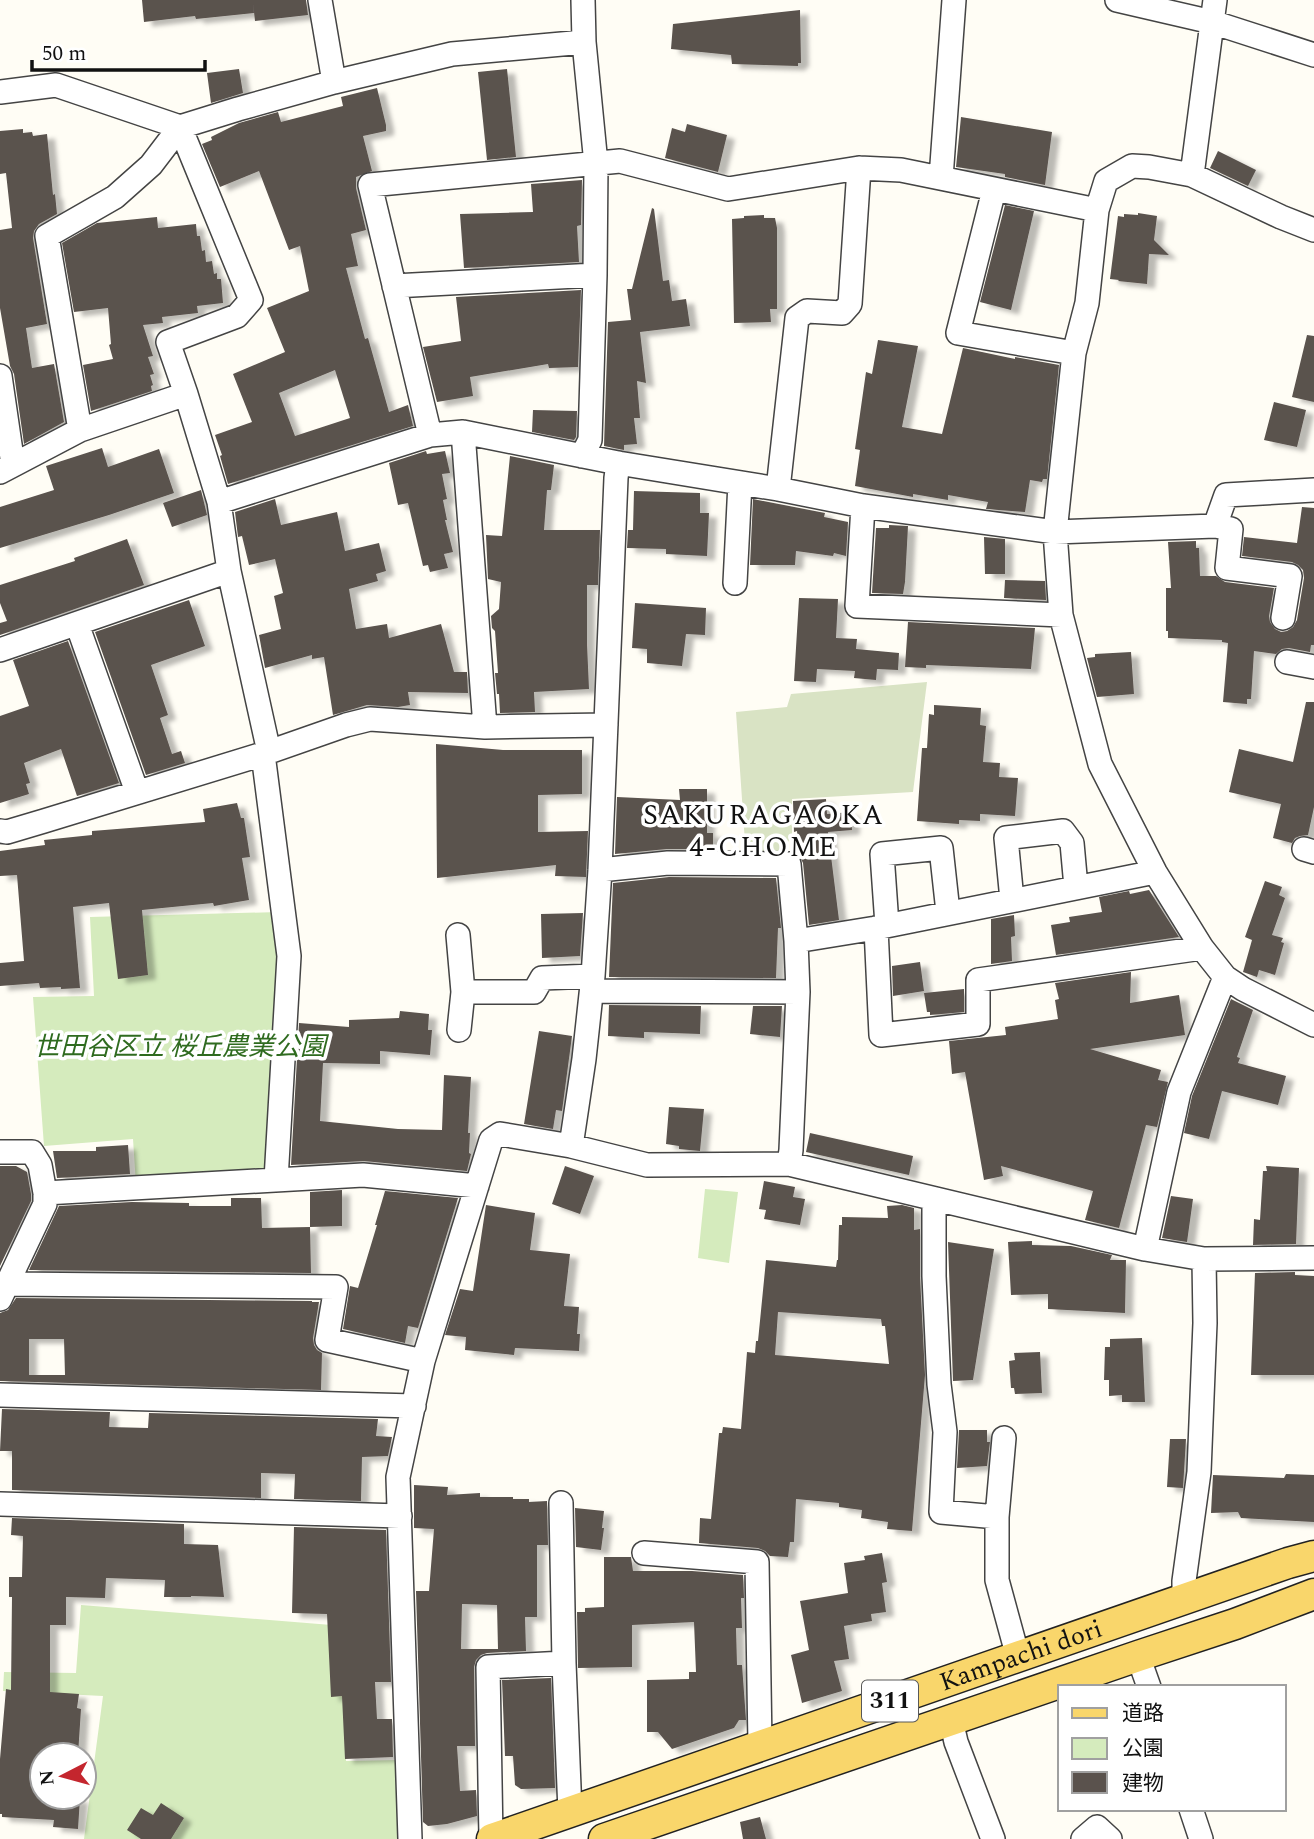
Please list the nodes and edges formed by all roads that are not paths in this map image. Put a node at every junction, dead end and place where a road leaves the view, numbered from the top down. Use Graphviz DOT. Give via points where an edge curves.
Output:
graph roads {
  1 [pos="320,0"];
  2 [pos="583,0"];
  3 [pos="954,0"];
  4 [pos="1117,0"];
  5 [pos="1214,11"];
  6 [pos="584,42"];
  7 [pos="1314,55"];
  8 [pos="334,82"];
  9 [pos="0,92"];
  10 [pos="180,127"];
  11 [pos="596,164"];
  12 [pos="859,168"];
  13 [pos="1192,175"];
  14 [pos="941,178"];
  15 [pos="994,190"];
  16 [pos="1097,210"];
  17 [pos="1314,230"];
  18 [pos="595,275"];
  19 [pos="394,286"];
  20 [pos="1074,353"];
  21 [pos="0,376"];
  22 [pos="186,394"];
  23 [pos="80,430"];
  24 [pos="463,432"];
  25 [pos="430,435"];
  26 [pos="582,456"];
  27 [pos="618,463"];
  28 [pos="6,468"];
  29 [pos="740,483"];
  30 [pos="1314,488"];
  31 [pos="778,489"];
  32 [pos="219,502"];
  33 [pos="863,506"];
  34 [pos="1215,526"];
  35 [pos="1055,532"];
  36 [pos="229,571"];
  37 [pos="735,583"];
  38 [pos="1061,615"];
  39 [pos="1283,618"];
  40 [pos="77,624"];
  41 [pos="0,650"];
  42 [pos="1287,662"];
  43 [pos="1314,667"];
  44 [pos="606,725"];
  45 [pos="485,727"];
  46 [pos="266,753"];
  47 [pos="137,792"];
  48 [pos="0,831"];
  49 [pos="600,870"];
  50 [pos="1155,872"];
  51 [pos="1076,887"];
  52 [pos="1012,900"];
  53 [pos="948,912"];
  54 [pos="881,926"];
  55 [pos="458,935"];
  56 [pos="796,941"];
  57 [pos="1202,948"];
  58 [pos="1225,977"];
  59 [pos="593,983"];
  60 [pos="463,992"];
  61 [pos="798,992"];
  62 [pos="1314,1025"];
  63 [pos="459,1030"];
  64 [pos="571,1146"];
  65 [pos="0,1152"];
  66 [pos="789,1164"];
  67 [pos="276,1180"];
  68 [pos="477,1186"];
  69 [pos="45,1193"];
  70 [pos="934,1199"];
  71 [pos="1145,1249"];
  72 [pos="1314,1258"];
  73 [pos="1204,1259"];
  74 [pos="3,1292"];
  75 [pos="423,1361"];
  76 [pos="0,1395"];
  77 [pos="414,1406"];
  78 [pos="1004,1438"];
  79 [pos="561,1503"];
  80 [pos="0,1504"];
  81 [pos="400,1516"];
  82 [pos="997,1517"];
  83 [pos="644,1553"];
  84 [pos="1306,1557"];
  85 [pos="1313,1595"];
  86 [pos="1184,1600"];
  87 [pos="1138,1656"];
  88 [pos="1018,1657"];
  89 [pos="564,1663"];
  90 [pos="1148,1685"];
  91 [pos="951,1720"];
  92 [pos="760,1745"];
  93 [pos="1192,1811"];
  94 [pos="570,1812"];
  95 [pos="651,1831"];
  96 [pos="410,1839"];
  97 [pos="492,1839"];
  98 [pos="604,1839"];
  99 [pos="993,1839"];
  100 [pos="1083,1839"];
  101 [pos="1110,1839"];
  102 [pos="1201,1839"];
  1 -- 8 [label="street"];
  2 -- 6 [label="street"];
  3 -- 14 [label="street"];
  4 -- 5 [label="street"];
  5 -- 7 [label="street"];
  5 -- 13 [label="street"];
  6 -- 8 [label="street" via="452,54"];
  6 -- 11 [label="street"];
  8 -- 10 [label="street"];
  9 -- 10 [label="street" via="56,85"];
  10 -- 22 [label="street" via="251,300 237,316 168,342"];
  10 -- 23 [label="street" via="151,165 114,197 47,236"];
  11 -- 12 [label="street" via="620,161 728,189"];
  11 -- 18 [label="street"];
  11 -- 19 [label="street" via="370,185"];
  12 -- 14 [label="street"];
  12 -- 31 [label="street" via="850,304 842,313 807,311 797,318"];
  13 -- 16 [label="street" via="1132,166 1105,181"];
  13 -- 17 [label="street"];
  14 -- 15 [label="street"];
  15 -- 16 [label="street"];
  15 -- 20 [label="street" via="958,333"];
  16 -- 20 [label="street" via="1087,303"];
  18 -- 19 [label="street"];
  18 -- 26 [label="street" via="590,440"];
  19 -- 25 [label="street"];
  20 -- 35 [label="street"];
  21 -- 28 [label="street"];
  22 -- 23 [label="street"];
  22 -- 32 [label="street"];
  23 -- 28 [label="street"];
  24 -- 25 [label="street"];
  24 -- 26 [label="street"];
  24 -- 45 [label="street"];
  25 -- 32 [label="street"];
  26 -- 27 [label="street"];
  27 -- 29 [label="street"];
  27 -- 44 [label="street"];
  29 -- 31 [label="street"];
  29 -- 37 [label="street"];
  30 -- 34 [label="street" via="1226,495"];
  31 -- 33 [label="street"];
  32 -- 36 [label="street"];
  33 -- 35 [label="street"];
  33 -- 38 [label="street" via="857,606"];
  34 -- 35 [label="street"];
  34 -- 39 [label="street" via="1231,529 1227,568 1290,576"];
  35 -- 38 [label="street"];
  36 -- 40 [label="street"];
  36 -- 46 [label="street"];
  38 -- 50 [label="street" via="1100,764"];
  40 -- 41 [label="street"];
  40 -- 47 [label="street"];
  42 -- 43 [label="street"];
  44 -- 45 [label="street"];
  44 -- 49 [label="street"];
  45 -- 46 [label="street" via="370,719"];
  46 -- 47 [label="street"];
  46 -- 67 [label="street" via="289,956"];
  47 -- 48 [label="street"];
  49 -- 56 [label="street" via="668,863 789,864"];
  49 -- 59 [label="street"];
  50 -- 51 [label="street"];
  50 -- 57 [label="street"];
  51 -- 52 [label="street"];
  51 -- 52 [label="street" via="1072,843 1063,831 1006,838"];
  52 -- 53 [label="street"];
  53 -- 54 [label="street"];
  53 -- 54 [label="street" via="941,848 882,854"];
  54 -- 56 [label="street"];
  54 -- 57 [label="street" via="881,1035 978,1024 978,980"];
  55 -- 60 [label="street"];
  56 -- 61 [label="street"];
  57 -- 58 [label="street"];
  58 -- 62 [label="street"];
  58 -- 71 [label="street" via="1179,1092"];
  59 -- 60 [label="street" via="542,978 534,992"];
  59 -- 61 [label="street"];
  59 -- 64 [label="street"];
  60 -- 63 [label="street"];
  61 -- 66 [label="street"];
  64 -- 66 [label="street" via="647,1165"];
  64 -- 68 [label="street" via="500,1134 491,1140"];
  65 -- 69 [label="street" via="32,1152 40,1165"];
  66 -- 70 [label="street"];
  67 -- 68 [label="street" via="363,1175"];
  67 -- 69 [label="street"];
  68 -- 75 [label="street"];
  69 -- 74 [label="street" via="45,1204"];
  70 -- 71 [label="street"];
  70 -- 82 [label="street" via="938,1371 945,1432 941,1512"];
  71 -- 73 [label="street"];
  72 -- 73 [label="street"];
  73 -- 86 [label="street" via="1199,1472"];
  74 -- 75 [label="street" via="336,1287 327,1340"];
  75 -- 77 [label="street"];
  76 -- 77 [label="street"];
  77 -- 81 [label="street" via="398,1477"];
  78 -- 82 [label="street"];
  79 -- 89 [label="street"];
  80 -- 81 [label="street"];
  81 -- 96 [label="street"];
  82 -- 88 [label="street" via="997,1580"];
  83 -- 92 [label="street" via="757,1562"];
  84 -- 86 [label="main road, Kampachi dori / 311"];
  85 -- 87 [label="main road, Kampachi dori / 311"];
  86 -- 88 [label="main road, Kampachi dori / 311"];
  87 -- 90 [label="street"];
  87 -- 91 [label="main road, Kampachi dori / 311"];
  88 -- 92 [label="main road, Kampachi dori / 311"];
  89 -- 94 [label="street"];
  89 -- 97 [label="street" via="488,1667"];
  91 -- 95 [label="main road, Kampachi dori / 311"];
  91 -- 99 [label="street"];
  92 -- 94 [label="main road, Kampachi dori / 311"];
  93 -- 102 [label="street"];
  94 -- 97 [label="main road, Kampachi dori / 311"];
  95 -- 98 [label="main road, Kampachi dori / 311"];
  100 -- 101 [label="street" via="1097,1827"];
}
